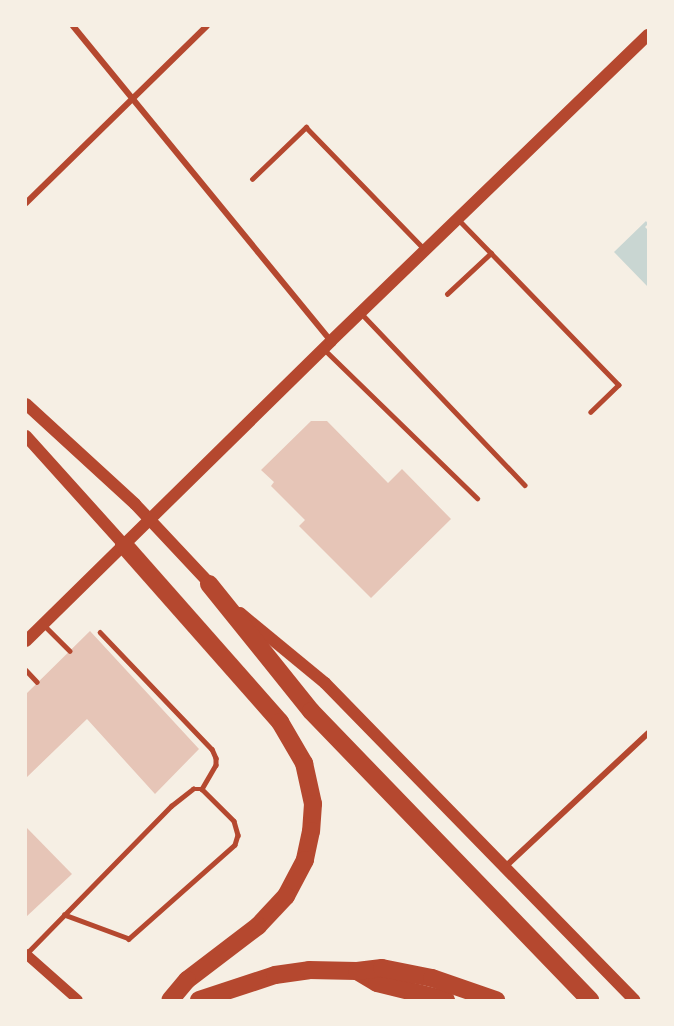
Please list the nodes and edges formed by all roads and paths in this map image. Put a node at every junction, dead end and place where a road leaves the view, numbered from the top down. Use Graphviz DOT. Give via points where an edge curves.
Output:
graph roads {
  1 [pos="73,26"];
  2 [pos="207,26"];
  3 [pos="648,35"];
  4 [pos="133,99"];
  5 [pos="252,179"];
  6 [pos="26,203"];
  7 [pos="458,219"];
  8 [pos="425,250"];
  9 [pos="491,253"];
  10 [pos="447,294"];
  11 [pos="360,312"];
  12 [pos="327,344"];
  13 [pos="26,404"];
  14 [pos="591,412"];
  15 [pos="26,436"];
  16 [pos="525,484"];
  17 [pos="477,498"];
  18 [pos="151,519"];
  19 [pos="124,545"];
  20 [pos="209,584"];
  21 [pos="43,624"];
  22 [pos="99,632"];
  23 [pos="26,641"];
  24 [pos="69,651"];
  25 [pos="26,670"];
  26 [pos="37,682"];
  27 [pos="648,733"];
  28 [pos="202,789"];
  29 [pos="505,867"];
  30 [pos="64,915"];
  31 [pos="26,954"];
  32 [pos="357,971"];
  33 [pos="78,1000"];
  34 [pos="170,1000"];
  35 [pos="199,1000"];
  36 [pos="446,1000"];
  37 [pos="496,1000"];
  38 [pos="590,1000"];
  39 [pos="634,1000"];
  1 -- 4 [label="street"];
  2 -- 4 [label="street"];
  3 -- 7 [label="main road"];
  4 -- 6 [label="street"];
  4 -- 12 [label="street"];
  5 -- 8 [label="lane" via="306,127"];
  7 -- 8 [label="main road"];
  7 -- 9 [label="lane"];
  8 -- 11 [label="main road"];
  9 -- 10 [label="lane"];
  9 -- 14 [label="lane" via="619,385"];
  11 -- 12 [label="main road"];
  11 -- 16 [label="lane"];
  12 -- 17 [label="lane"];
  12 -- 18 [label="main road"];
  13 -- 18 [label="main road"];
  15 -- 19 [label="main road"];
  18 -- 19 [label="main road"];
  18 -- 20 [label="main road"];
  19 -- 21 [label="main road"];
  19 -- 34 [label="highway" via="280,722 304,763 313,804 305,860 286,896 258,926 187,980"];
  20 -- 29 [label="main road" via="325,682"];
  20 -- 38 [label="highway" via="311,711"];
  21 -- 23 [label="main road"];
  21 -- 24 [label="lane"];
  22 -- 28 [label="lane" via="212,749 216,765"];
  25 -- 26 [label="lane"];
  27 -- 29 [label="street"];
  28 -- 30 [label="lane" via="193,789 171,806"];
  28 -- 30 [label="lane" via="234,821 238,835 235,845 129,939"];
  29 -- 39 [label="main road"];
  30 -- 31 [label="lane"];
  31 -- 33 [label="street"];
  32 -- 35 [label="highway" via="309,970 274,975"];
  32 -- 36 [label="highway" via="377,983"];
  32 -- 37 [label="highway" via="401,970"];
}
